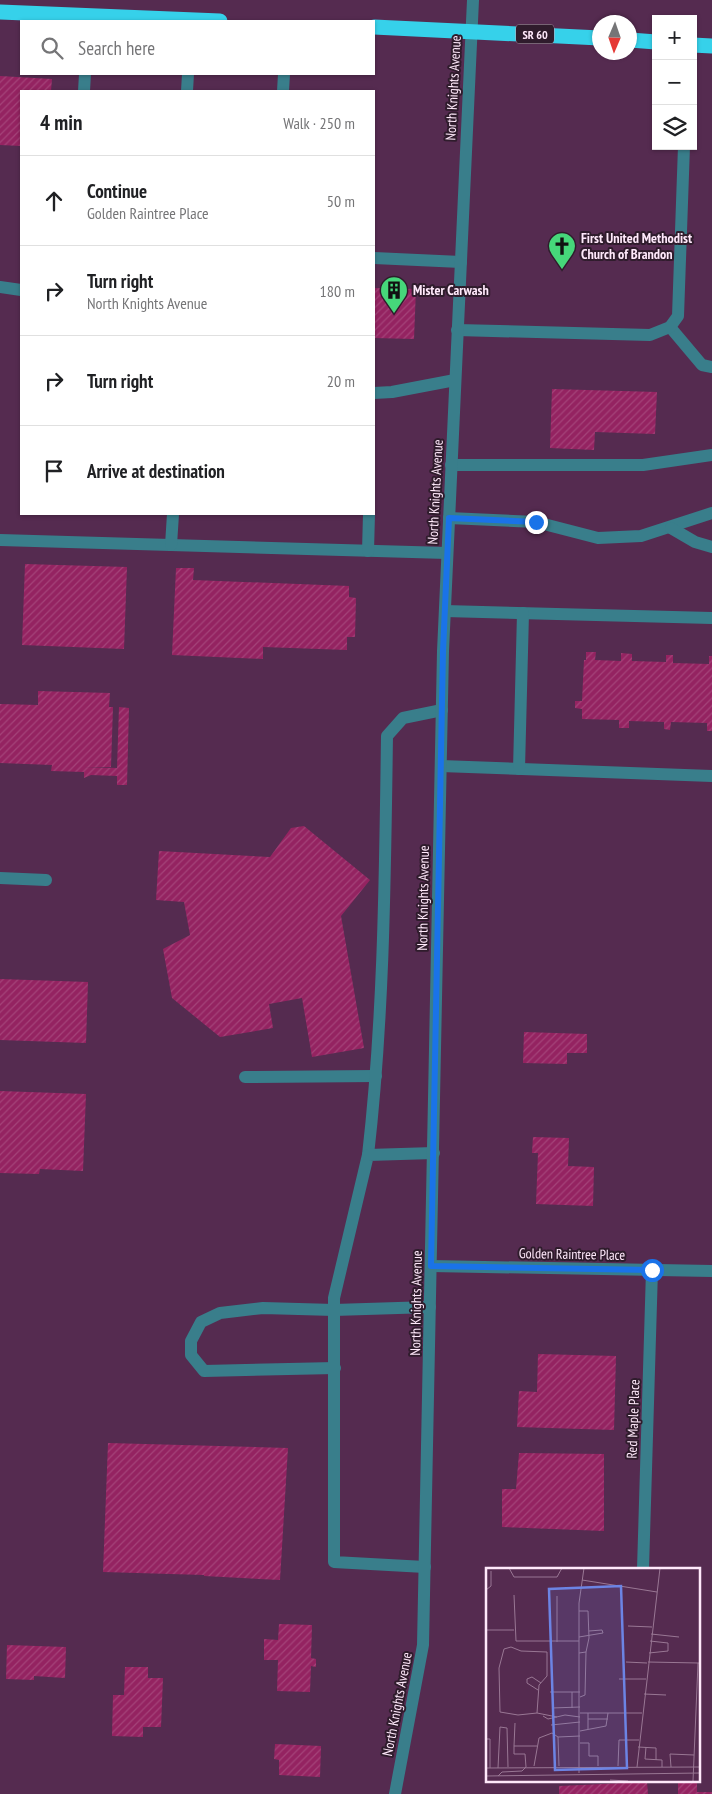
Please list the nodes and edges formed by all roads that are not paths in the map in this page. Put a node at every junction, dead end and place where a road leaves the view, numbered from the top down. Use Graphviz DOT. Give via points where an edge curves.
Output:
graph roads {
  1 [pos="473,0"];
  2 [pos="0,12"];
  3 [pos="86,19"];
  4 [pos="138,20"];
  5 [pos="375,27"];
  6 [pos="471,30"];
  7 [pos="592,38"];
  8 [pos="637,41"];
  9 [pos="652,42"];
  10 [pos="697,45"];
  11 [pos="712,46"];
  12 [pos="85,75"];
  13 [pos="188,75"];
  14 [pos="284,75"];
  15 [pos="84,90"];
  16 [pos="187,90"];
  17 [pos="283,90"];
  18 [pos="684,150"];
  19 [pos="375,258"];
  20 [pos="461,262"];
  21 [pos="0,287"];
  22 [pos="20,290"];
  23 [pos="670,327"];
  24 [pos="457,330"];
  25 [pos="712,367"];
  26 [pos="455,380"];
  27 [pos="375,393"];
  28 [pos="712,455"];
  29 [pos="451,465"];
  30 [pos="712,514"];
  31 [pos="173,515"];
  32 [pos="369,515"];
  33 [pos="449,518"];
  34 [pos="671,528"];
  35 [pos="0,540"];
  36 [pos="171,545"];
  37 [pos="712,547"];
  38 [pos="368,551"];
  39 [pos="447,553"];
  40 [pos="445,611"];
  41 [pos="523,613"];
  42 [pos="712,618"];
  43 [pos="442,710"];
  44 [pos="440,766"];
  45 [pos="519,769"];
  46 [pos="712,776"];
  47 [pos="0,878"];
  48 [pos="46,880"];
  49 [pos="376,1076"];
  50 [pos="245,1077"];
  51 [pos="434,1153"];
  52 [pos="368,1155"];
  53 [pos="431,1266"];
  54 [pos="652,1270"];
  55 [pos="712,1271"];
  56 [pos="430,1307"];
  57 [pos="334,1310"];
  58 [pos="334,1368"];
  59 [pos="425,1567"];
  60 [pos="643,1568"];
  61 [pos="395,1794"];
  1 -- 6 [label="street, North Knights Avenue"];
  2 -- 3 [label="highway"];
  3 -- 4 [label="highway"];
  5 -- 6 [label="highway, SR 60"];
  6 -- 7 [label="highway, SR 60"];
  6 -- 20 [label="street, North Knights Avenue"];
  8 -- 9 [label="highway"];
  10 -- 11 [label="highway"];
  12 -- 15 [label="street"];
  13 -- 16 [label="street"];
  14 -- 17 [label="street"];
  18 -- 23 [label="street" via="678,316"];
  19 -- 20 [label="street"];
  20 -- 24 [label="street, North Knights Avenue"];
  21 -- 22 [label="street"];
  23 -- 24 [label="street" via="650,335"];
  23 -- 25 [label="street" via="702,365"];
  24 -- 26 [label="street, North Knights Avenue"];
  26 -- 27 [label="street"];
  26 -- 29 [label="street, North Knights Avenue"];
  28 -- 29 [label="street" via="643,465"];
  29 -- 33 [label="street, North Knights Avenue"];
  30 -- 34 [label="street"];
  31 -- 36 [label="street"];
  32 -- 38 [label="street"];
  33 -- 34 [label="street" via="536,522 598,538 641,536"];
  33 -- 39 [label="street, North Knights Avenue"];
  34 -- 37 [label="street" via="695,542"];
  35 -- 36 [label="street"];
  36 -- 38 [label="street"];
  38 -- 39 [label="street"];
  39 -- 40 [label="street, North Knights Avenue"];
  40 -- 41 [label="street"];
  40 -- 43 [label="street, North Knights Avenue"];
  41 -- 42 [label="street"];
  41 -- 45 [label="street"];
  43 -- 44 [label="street, North Knights Avenue"];
  43 -- 49 [label="street" via="403,718 387,736"];
  44 -- 45 [label="street"];
  44 -- 51 [label="street, North Knights Avenue"];
  45 -- 46 [label="street"];
  47 -- 48 [label="street"];
  49 -- 50 [label="street"];
  49 -- 52 [label="street"];
  51 -- 52 [label="street"];
  51 -- 53 [label="street, North Knights Avenue"];
  52 -- 57 [label="street" via="334,1298"];
  53 -- 54 [label="street, Golden Raintree Place"];
  53 -- 56 [label="street, North Knights Avenue"];
  54 -- 55 [label="street, Golden Raintree Place"];
  54 -- 60 [label="street, Red Maple Place"];
  56 -- 57 [label="street"];
  56 -- 59 [label="street, North Knights Avenue"];
  57 -- 58 [label="street"];
  57 -- 58 [label="street" via="263,1308 220,1314 201,1322 191,1341 191,1355 204,1371"];
  58 -- 59 [label="street" via="334,1562"];
  59 -- 61 [label="street, North Knights Avenue" via="423,1645"];
}
